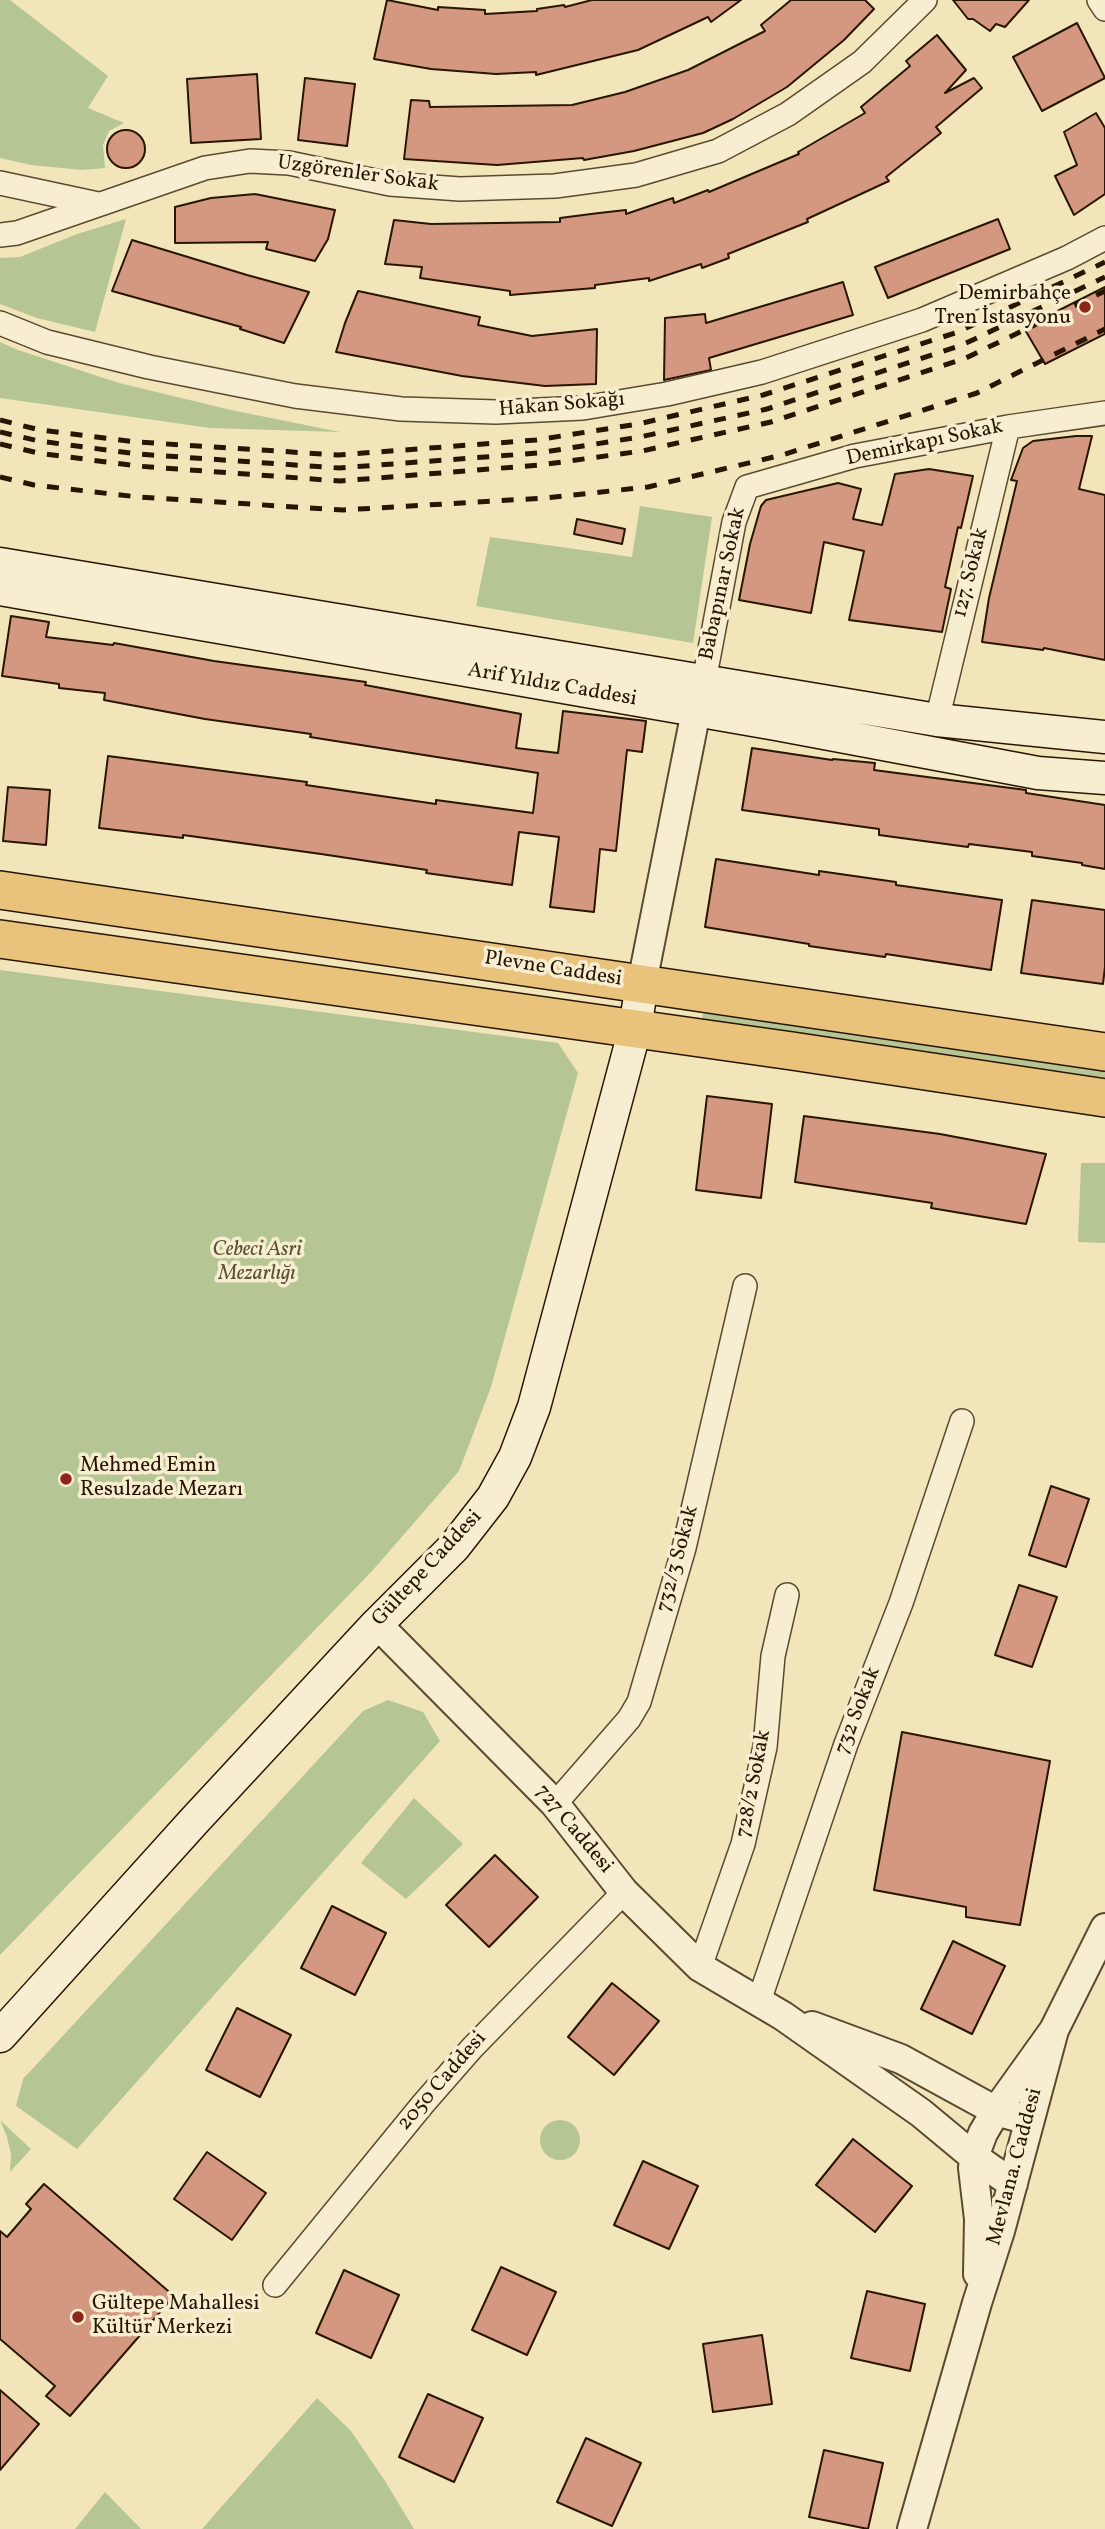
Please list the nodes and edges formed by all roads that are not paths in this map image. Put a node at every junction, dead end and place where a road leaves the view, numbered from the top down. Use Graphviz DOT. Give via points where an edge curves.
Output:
graph roads {
  1 [pos="925,0"];
  2 [pos="1099,0"];
  3 [pos="1105,9"];
  4 [pos="0,183"];
  5 [pos="102,205"];
  6 [pos="0,235"];
  7 [pos="1105,238"];
  8 [pos="0,323"];
  9 [pos="1105,413"];
  10 [pos="1008,427"];
  11 [pos="747,488"];
  12 [pos="0,564"];
  13 [pos="0,589"];
  14 [pos="700,696"];
  15 [pos="937,720"];
  16 [pos="1105,737"];
  17 [pos="1105,778"];
  18 [pos="0,890"];
  19 [pos="0,939"];
  20 [pos="642,983"];
  21 [pos="635,1029"];
  22 [pos="1105,1052"];
  23 [pos="1105,1098"];
  24 [pos="745,1286"];
  25 [pos="962,1421"];
  26 [pos="787,1595"];
  27 [pos="377,1624"];
  28 [pos="555,1804"];
  29 [pos="624,1892"];
  30 [pos="1105,1928"];
  31 [pos="700,1967"];
  32 [pos="759,2001"];
  33 [pos="783,2016"];
  34 [pos="1054,2030"];
  35 [pos="0,2036"];
  36 [pos="996,2111"];
  37 [pos="1028,2120"];
  38 [pos="974,2157"];
  39 [pos="1013,2184"];
  40 [pos="275,2284"];
  41 [pos="977,2303"];
  42 [pos="912,2529"];
  1 -- 5 [label="street, Uzgörenler Sokak" via="862,62 788,114 718,151 636,175 555,186 460,189 390,184 289,163 250,161 205,168"];
  2 -- 3 [label="street"];
  4 -- 5 [label="street"];
  5 -- 6 [label="street, Uzgörenler Sokak"];
  7 -- 8 [label="street, Hakan Sokağı" via="922,320 762,372 583,408 496,412 401,409 295,396 60,345"];
  9 -- 10 [label="street, Demirkapı Sokak"];
  10 -- 11 [label="street, Demirkapı Sokak" via="855,456"];
  10 -- 15 [label="street, 127. Sokak"];
  11 -- 14 [label="street, Babapınar Sokak" via="734,522"];
  12 -- 14 [label="main road, Arif Yıldız Caddesi"];
  13 -- 14 [label="main road, Arif Yıldız Caddesi"];
  14 -- 15 [label="main road, Arif Yıldız Caddesi"];
  14 -- 17 [label="main road, Arif Yıldız Caddesi" via="1038,773"];
  14 -- 20 [label="street"];
  15 -- 16 [label="main road, Arif Yıldız Caddesi"];
  18 -- 20 [label="main road, Plevne Caddesi"];
  19 -- 21 [label="main road"];
  20 -- 21 [label="main road, Gültepe Caddesi"];
  20 -- 22 [label="main road, Plevne Caddesi"];
  21 -- 23 [label="main road"];
  21 -- 27 [label="main road, Gültepe Caddesi" via="534,1407 515,1457 476,1521"];
  24 -- 28 [label="street, 732/3 Sokak" via="684,1548 639,1702"];
  25 -- 32 [label="street, 732 Sokak"];
  26 -- 31 [label="street, 728/2 Sokak" via="774,1656 765,1746 743,1844"];
  27 -- 28 [label="street, 727 Caddesi"];
  27 -- 35 [label="main road, Gültepe Caddesi"];
  28 -- 29 [label="street, 727 Caddesi"];
  29 -- 31 [label="street, 727 Caddesi"];
  29 -- 40 [label="street, 2050 Caddesi" via="472,2048"];
  30 -- 34 [label="street, Mevlana. Caddesi"];
  31 -- 32 [label="street, 727 Caddesi"];
  32 -- 33 [label="street, 727 Caddesi"];
  33 -- 36 [label="street, 727 Caddesi" via="901,2059"];
  33 -- 38 [label="street, 727 Caddesi" via="921,2113"];
  34 -- 36 [label="street, Mevlana. Caddesi"];
  34 -- 37 [label="street, Mevlana. Caddesi"];
  36 -- 37 [label="street, 727 Caddesi"];
  36 -- 38 [label="street, Mevlana. Caddesi"];
  37 -- 39 [label="street, Mevlana. Caddesi"];
  38 -- 39 [label="street, 727 Caddesi"];
  38 -- 41 [label="street, Mevlana. Caddesi" via="979,2219"];
  39 -- 41 [label="street, Mevlana. Caddesi"];
  41 -- 42 [label="street, Mevlana. Caddesi"];
}
